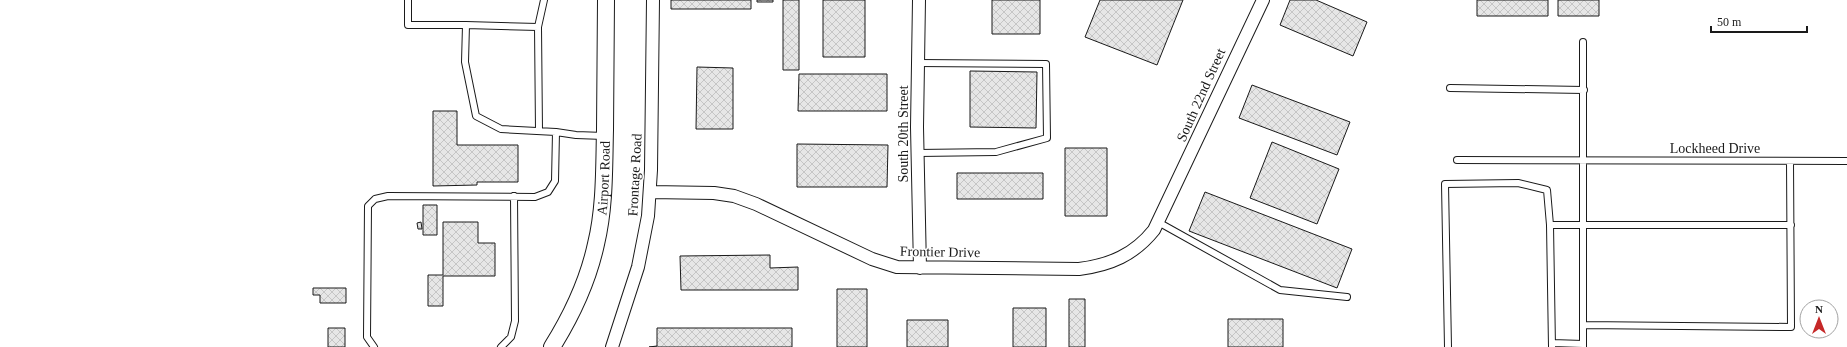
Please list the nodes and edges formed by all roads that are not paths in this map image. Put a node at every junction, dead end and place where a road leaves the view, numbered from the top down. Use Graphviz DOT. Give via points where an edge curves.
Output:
graph roads {
  1 [pos="408,0"];
  2 [pos="544,0"];
  3 [pos="606,0"];
  4 [pos="653,0"];
  5 [pos="919,0"];
  6 [pos="1263,0"];
  7 [pos="466,25"];
  8 [pos="538,27"];
  9 [pos="1584,42"];
  10 [pos="918,63"];
  11 [pos="1450,88"];
  12 [pos="1584,90"];
  13 [pos="540,131"];
  14 [pos="556,132"];
  15 [pos="605,136"];
  16 [pos="918,153"];
  17 [pos="1457,160"];
  18 [pos="1584,160"];
  19 [pos="1790,161"];
  20 [pos="1847,161"];
  21 [pos="650,192"];
  22 [pos="514,196"];
  23 [pos="1167,203"];
  24 [pos="1158,222"];
  25 [pos="1550,225"];
  26 [pos="1584,225"];
  27 [pos="1791,225"];
  28 [pos="920,268"];
  29 [pos="1347,297"];
  30 [pos="1583,325"];
  31 [pos="1552,345"];
  32 [pos="1583,345"];
  33 [pos="374,347"];
  34 [pos="502,347"];
  35 [pos="552,347"];
  36 [pos="612,347"];
  37 [pos="1448,347"];
  1 -- 7 [label="lane" via="408,25"];
  2 -- 8 [label="lane"];
  3 -- 15 [label="main road, Airport Road"];
  4 -- 21 [label="street, Frontage Road"];
  5 -- 10 [label="street, South 20th Street"];
  6 -- 23 [label="street, South 22nd Street"];
  7 -- 8 [label="lane"];
  7 -- 13 [label="lane" via="465,62 476,116 501,130"];
  8 -- 13 [label="lane"];
  9 -- 12 [label="lane"];
  10 -- 16 [label="street, South 20th Street"];
  10 -- 16 [label="lane" via="1046,64 1047,138 996,152"];
  11 -- 12 [label="lane"];
  12 -- 18 [label="lane"];
  13 -- 14 [label="lane"];
  14 -- 15 [label="lane" via="576,136"];
  14 -- 22 [label="lane" via="555,181 548,192 535,197"];
  15 -- 35 [label="main road, Airport Road" via="603,194 596,244 578,296"];
  16 -- 28 [label="street, South 20th Street"];
  17 -- 18 [label="lane, Lockheed Drive"];
  18 -- 19 [label="lane, Lockheed Drive"];
  18 -- 26 [label="lane"];
  19 -- 20 [label="lane, Lockheed Drive"];
  19 -- 27 [label="lane"];
  21 -- 28 [label="street, Frontier Drive" via="714,193 734,196 872,259 897,267"];
  21 -- 36 [label="street, Frontage Road" via="647,227 641,254"];
  22 -- 33 [label="lane" via="388,196 375,199 368,206 367,337"];
  22 -- 34 [label="lane" via="515,321 511,337"];
  23 -- 24 [label="street, Frontier Drive"];
  24 -- 28 [label="street, Frontier Drive" via="1148,238 1136,249 1122,258 1093,267"];
  24 -- 29 [label="lane" via="1280,290"];
  25 -- 26 [label="lane"];
  25 -- 31 [label="lane"];
  25 -- 37 [label="lane" via="1547,190 1518,183 1445,184"];
  26 -- 27 [label="lane"];
  26 -- 30 [label="lane"];
  27 -- 30 [label="lane" via="1791,327"];
  30 -- 32 [label="lane"];
  31 -- 32 [label="lane"];
}
